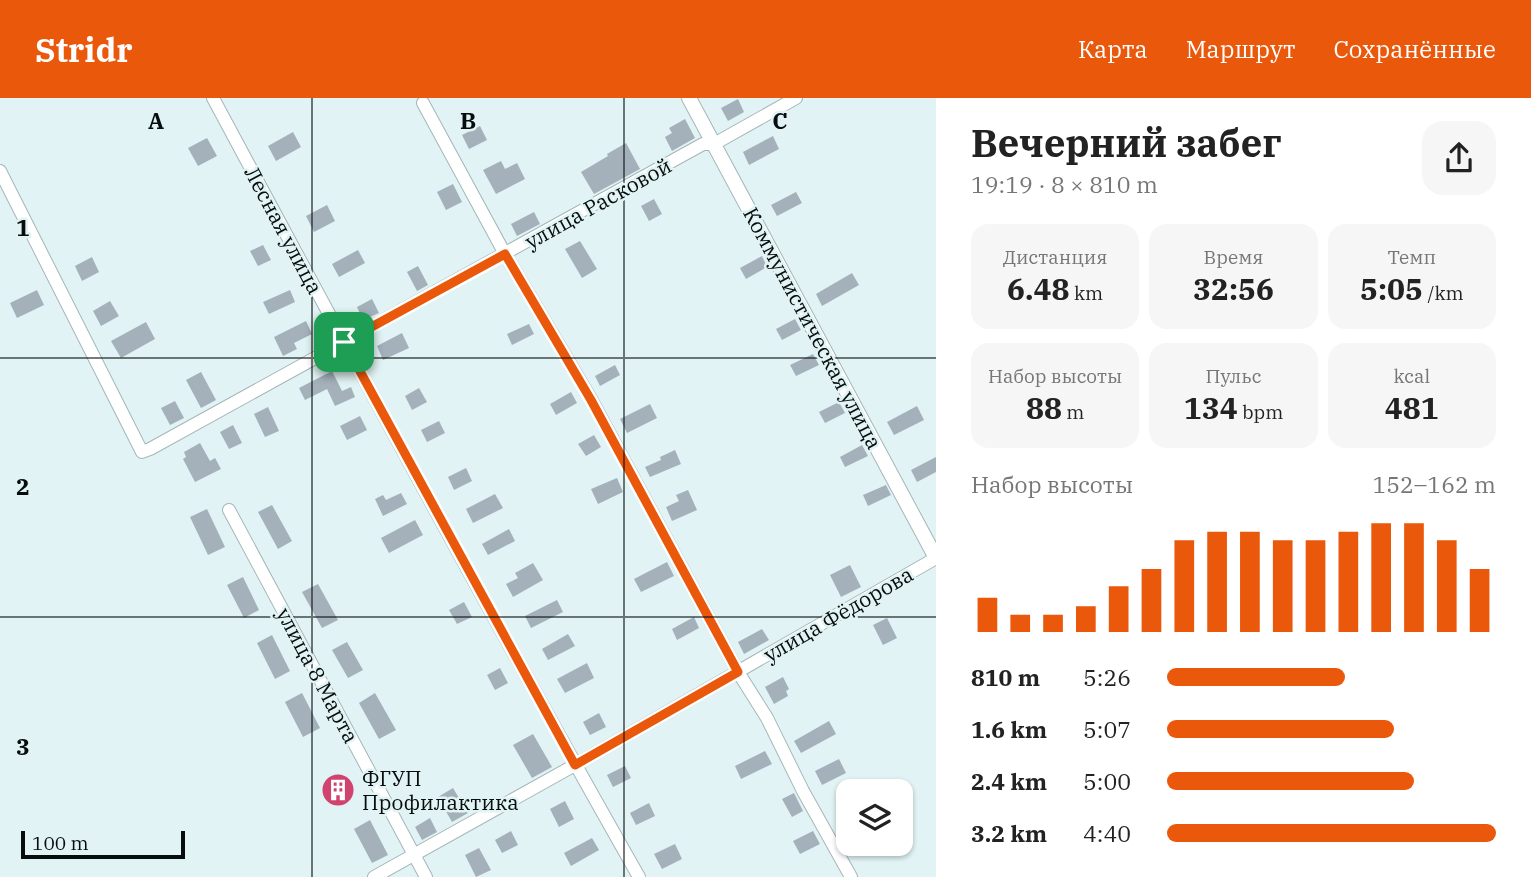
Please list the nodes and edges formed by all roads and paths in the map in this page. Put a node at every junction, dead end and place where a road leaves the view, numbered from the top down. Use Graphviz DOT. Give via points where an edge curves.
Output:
graph roads {
  1 [pos="213,98"];
  2 [pos="689,98"];
  3 [pos="796,98"];
  4 [pos="424,103"];
  5 [pos="715,144"];
  6 [pos="0,171"];
  7 [pos="505,254"];
  8 [pos="344,342"];
  9 [pos="229,510"];
  10 [pos="936,558"];
  11 [pos="738,672"];
  12 [pos="575,765"];
  13 [pos="414,855"];
  14 [pos="374,877"];
  15 [pos="426,877"];
  16 [pos="639,877"];
  17 [pos="851,877"];
  1 -- 8 [label="street, Лесная улица"];
  2 -- 5 [label="street, Коммунистическая улица"];
  3 -- 5 [label="street, улица Расковой"];
  4 -- 7 [label="street"];
  5 -- 7 [label="street, улица Расковой" via="703,144"];
  5 -- 10 [label="street, Коммунистическая улица"];
  6 -- 8 [label="street, улица Расковой" via="142,452"];
  7 -- 8 [label="street, улица Расковой"];
  7 -- 11 [label="street" via="591,400"];
  8 -- 12 [label="street, Лесная улица"];
  9 -- 13 [label="street, улица 8 Марта"];
  10 -- 11 [label="street, улица Фёдорова"];
  11 -- 12 [label="street, улица Фёдорова"];
  11 -- 17 [label="street"];
  12 -- 13 [label="street, улица Фёдорова"];
  12 -- 16 [label="street, Лесная улица"];
  13 -- 14 [label="street, улица Фёдорова"];
  13 -- 15 [label="street, улица 8 Марта"];
}
